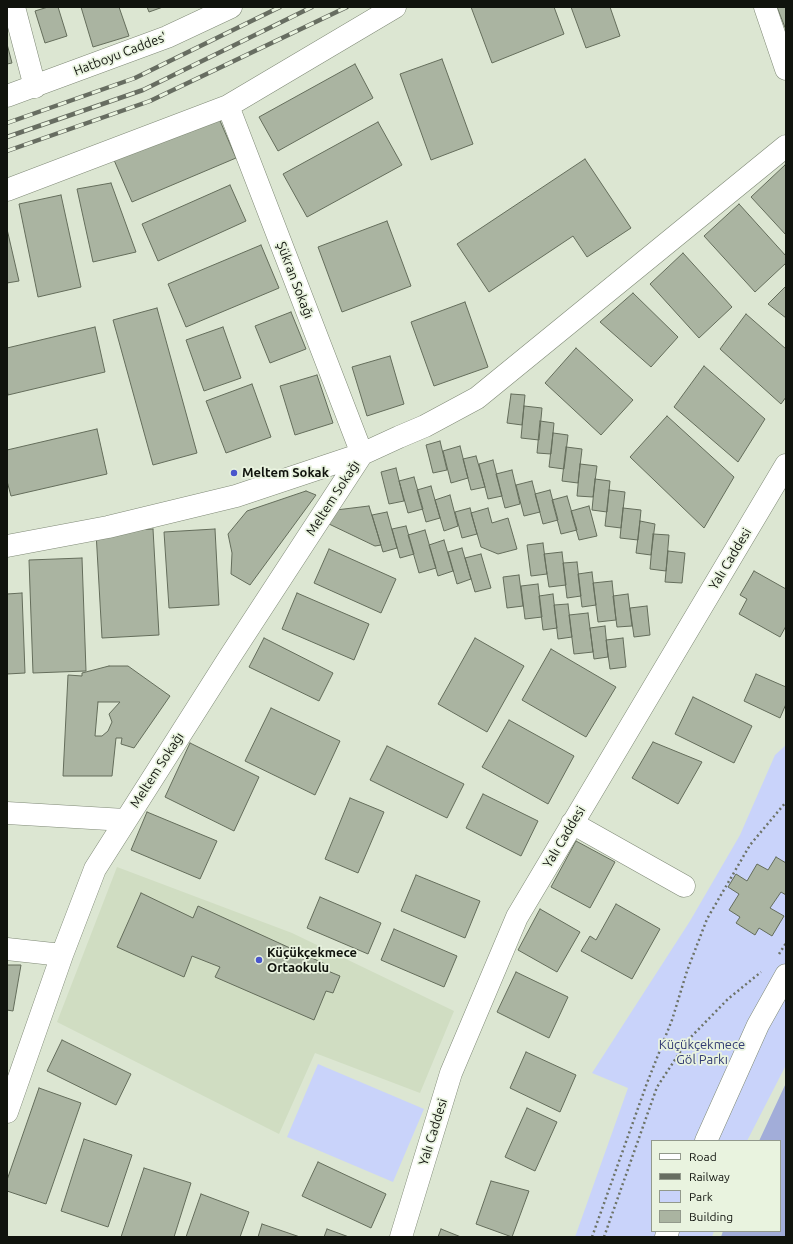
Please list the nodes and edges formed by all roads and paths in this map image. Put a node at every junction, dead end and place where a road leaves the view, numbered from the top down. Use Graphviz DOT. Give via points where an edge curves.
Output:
graph roads {
  1 [pos="14,7"];
  2 [pos="230,7"];
  3 [pos="395,7"];
  4 [pos="765,7"];
  5 [pos="786,69"];
  6 [pos="35,87"];
  7 [pos="7,96"];
  8 [pos="228,106"];
  9 [pos="786,146"];
  10 [pos="7,190"];
  11 [pos="362,454"];
  12 [pos="786,465"];
  13 [pos="7,546"];
  14 [pos="786,802"];
  15 [pos="7,813"];
  16 [pos="125,820"];
  17 [pos="572,823"];
  18 [pos="684,886"];
  19 [pos="7,949"];
  20 [pos="62,955"];
  21 [pos="763,970"];
  22 [pos="786,975"];
  23 [pos="7,1112"];
  24 [pos="706,1140"];
  25 [pos="400,1237"];
  26 [pos="592,1237"];
  27 [pos="604,1237"];
  1 -- 6 [label="street"];
  2 -- 6 [label="street, Hatboyu Caddes'" via="167,37"];
  3 -- 8 [label="street"];
  4 -- 5 [label="street"];
  6 -- 7 [label="street, Hatboyu Caddes'"];
  8 -- 10 [label="street"];
  8 -- 11 [label="street, Şükran Sokağı"];
  9 -- 11 [label="street" via="477,398 425,426"];
  11 -- 13 [label="street" via="236,496 108,527"];
  11 -- 16 [label="street, Meltem Sokağı"];
  12 -- 17 [label="street, Yalı Caddesi"];
  14 -- 26 [label="path" via="750,845 707,919"];
  15 -- 16 [label="street"];
  16 -- 20 [label="street, Meltem Sokağı" via="95,869"];
  17 -- 18 [label="street"];
  17 -- 25 [label="street, Yalı Caddesi" via="517,917 451,1073"];
  19 -- 20 [label="street"];
  20 -- 23 [label="street, Meltem Sokağı"];
  21 -- 27 [label="path" via="728,999 688,1040 658,1087"];
  22 -- 24 [label="street" via="758,1025"];
}
